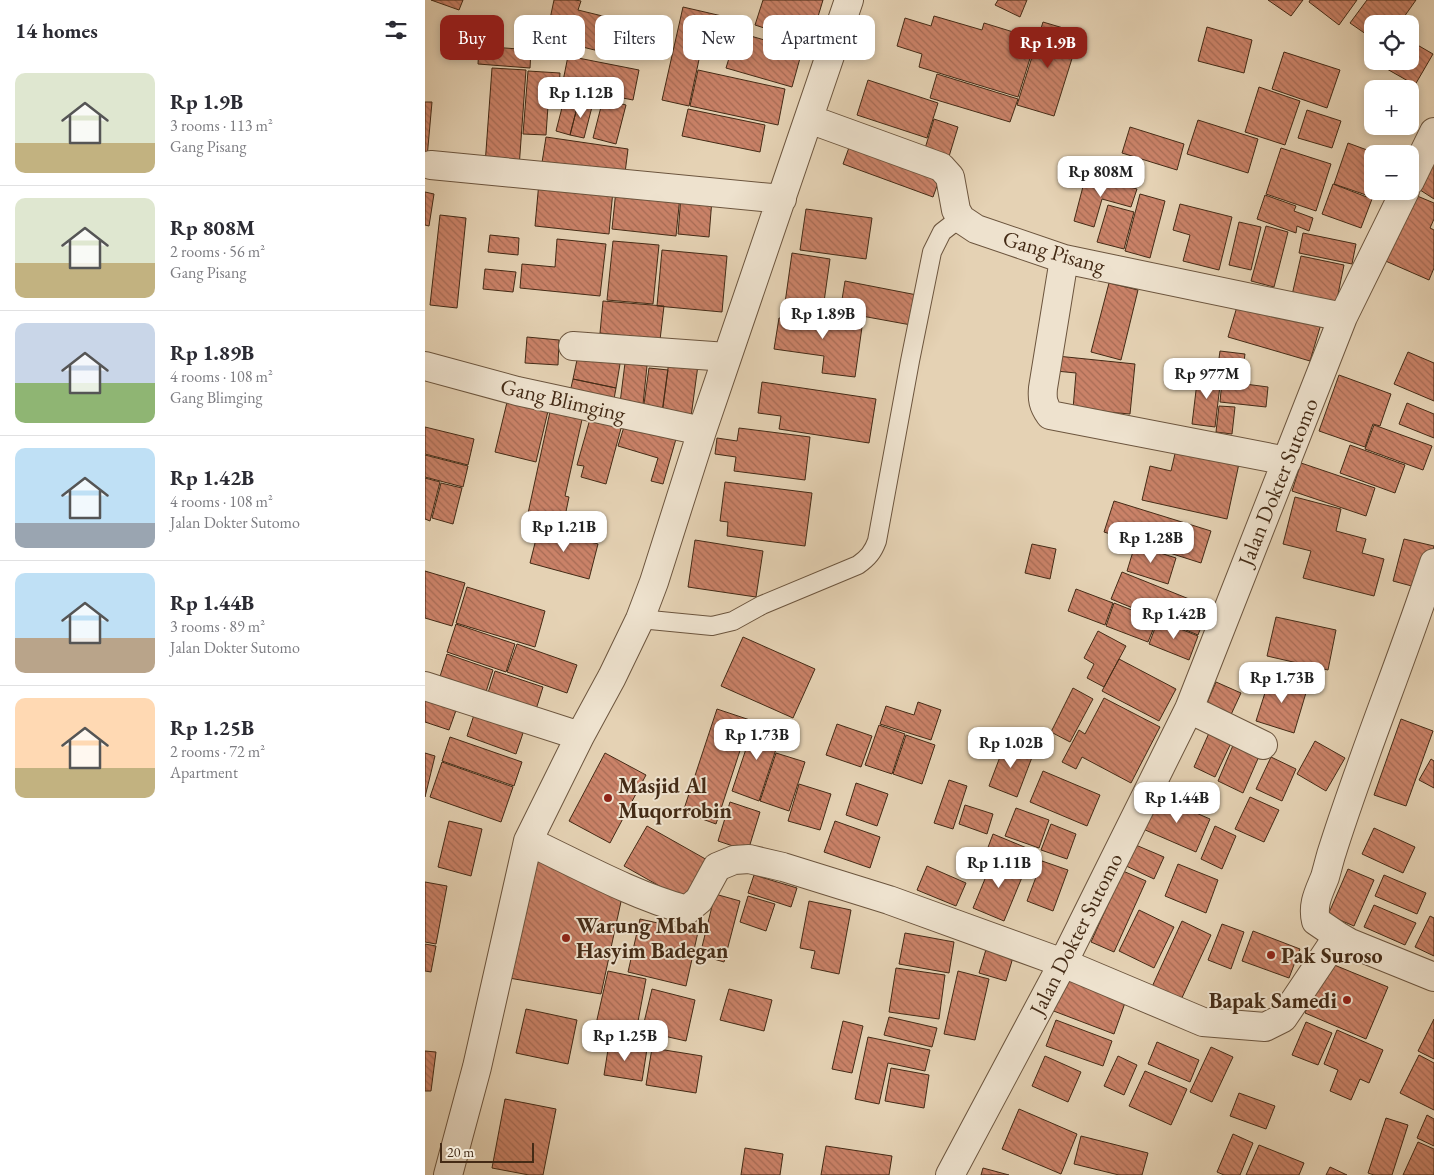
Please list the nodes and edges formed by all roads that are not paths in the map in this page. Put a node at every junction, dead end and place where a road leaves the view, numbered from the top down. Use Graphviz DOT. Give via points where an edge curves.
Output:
graph roads {
  1 [pos="849,0"];
  2 [pos="809,119"];
  3 [pos="1434,132"];
  4 [pos="1419,163"];
  5 [pos="431,165"];
  6 [pos="782,199"];
  7 [pos="1401,200"];
  8 [pos="961,219"];
  9 [pos="1064,259"];
  10 [pos="1343,317"];
  11 [pos="573,346"];
  12 [pos="727,357"];
  13 [pos="425,366"];
  14 [pos="702,431"];
  15 [pos="1287,462"];
  16 [pos="1434,563"];
  17 [pos="640,619"];
  18 [pos="425,686"];
  19 [pos="1189,709"];
  20 [pos="580,736"];
  21 [pos="1263,745"];
  22 [pos="528,841"];
  23 [pos="1338,936"];
  24 [pos="1063,963"];
  25 [pos="1434,977"];
  26 [pos="448,1175"];
  27 [pos="949,1175"];
  1 -- 2 [label="street"];
  2 -- 6 [label="street"];
  2 -- 8 [label="street" via="941,167 950,177"];
  3 -- 4 [label="street"];
  5 -- 6 [label="street"];
  6 -- 12 [label="street"];
  7 -- 10 [label="street, Jalan Dokter Sutomo"];
  8 -- 9 [label="street, Gang Pisang" via="976,229"];
  8 -- 17 [label="lane" via="942,232 932,252 874,551 858,565 762,605 733,622 712,626"];
  9 -- 10 [label="street, Gang Pisang"];
  9 -- 15 [label="street" via="1043,388 1042,400 1050,415"];
  10 -- 15 [label="street, Jalan Dokter Sutomo"];
  11 -- 12 [label="street"];
  12 -- 14 [label="street"];
  13 -- 14 [label="street, Gang Blimging" via="517,391"];
  14 -- 17 [label="street"];
  15 -- 19 [label="street, Jalan Dokter Sutomo"];
  16 -- 23 [label="street" via="1316,898 1316,921"];
  17 -- 20 [label="street"];
  18 -- 20 [label="street"];
  19 -- 21 [label="street"];
  19 -- 24 [label="street, Jalan Dokter Sutomo"];
  20 -- 22 [label="street"];
  22 -- 24 [label="street" via="641,894 687,910 699,900 717,867 734,860 749,859 889,900"];
  22 -- 26 [label="street" via="477,1067"];
  23 -- 24 [label="street" via="1283,1018 1265,1027 1203,1022"];
  23 -- 25 [label="street"];
  24 -- 27 [label="street, Jalan Dokter Sutomo"];
}
